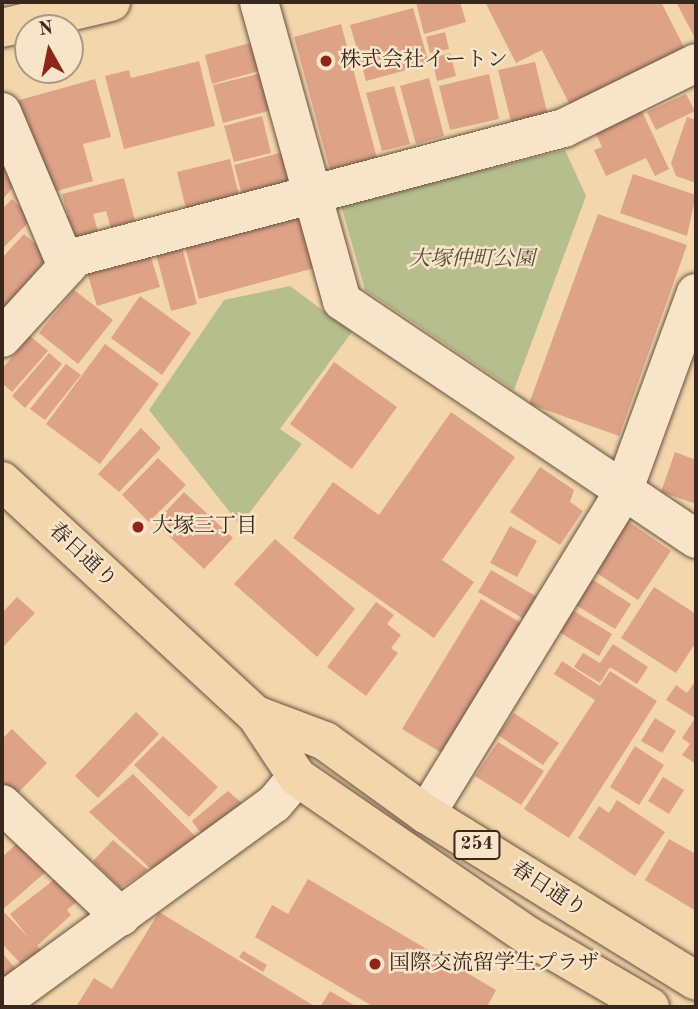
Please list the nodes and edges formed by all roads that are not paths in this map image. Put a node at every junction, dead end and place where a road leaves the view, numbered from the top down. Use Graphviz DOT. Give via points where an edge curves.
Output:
graph roads {
  1 [pos="259,2"];
  2 [pos="97,3"];
  3 [pos="2,28"];
  4 [pos="696,63"];
  5 [pos="2,112"];
  6 [pos="314,192"];
  7 [pos="67,267"];
  8 [pos="696,293"];
  9 [pos="2,338"];
  10 [pos="2,481"];
  11 [pos="623,492"];
  12 [pos="696,539"];
  13 [pos="256,715"];
  14 [pos="297,777"];
  15 [pos="2,804"];
  16 [pos="426,814"];
  17 [pos="121,917"];
  18 [pos="696,981"];
  19 [pos="2,1002"];
  20 [pos="650,1007"];
  1 -- 6 [label="street"];
  2 -- 3 [label="main road"];
  4 -- 6 [label="street" via="564,128"];
  5 -- 7 [label="street"];
  6 -- 7 [label="street" via="76,257"];
  6 -- 11 [label="street" via="342,301"];
  7 -- 9 [label="street"];
  8 -- 11 [label="street"];
  10 -- 13 [label="main road, 春日通り / 254"];
  11 -- 12 [label="street"];
  11 -- 16 [label="street"];
  13 -- 14 [label="main road, 春日通り / 254"];
  13 -- 16 [label="main road, 春日通り / 254" via="325,741"];
  14 -- 17 [label="street" via="274,804"];
  14 -- 20 [label="main road, 春日通り / 254" via="530,937"];
  15 -- 17 [label="street"];
  16 -- 18 [label="main road, 春日通り / 254"];
  17 -- 19 [label="street"];
}
